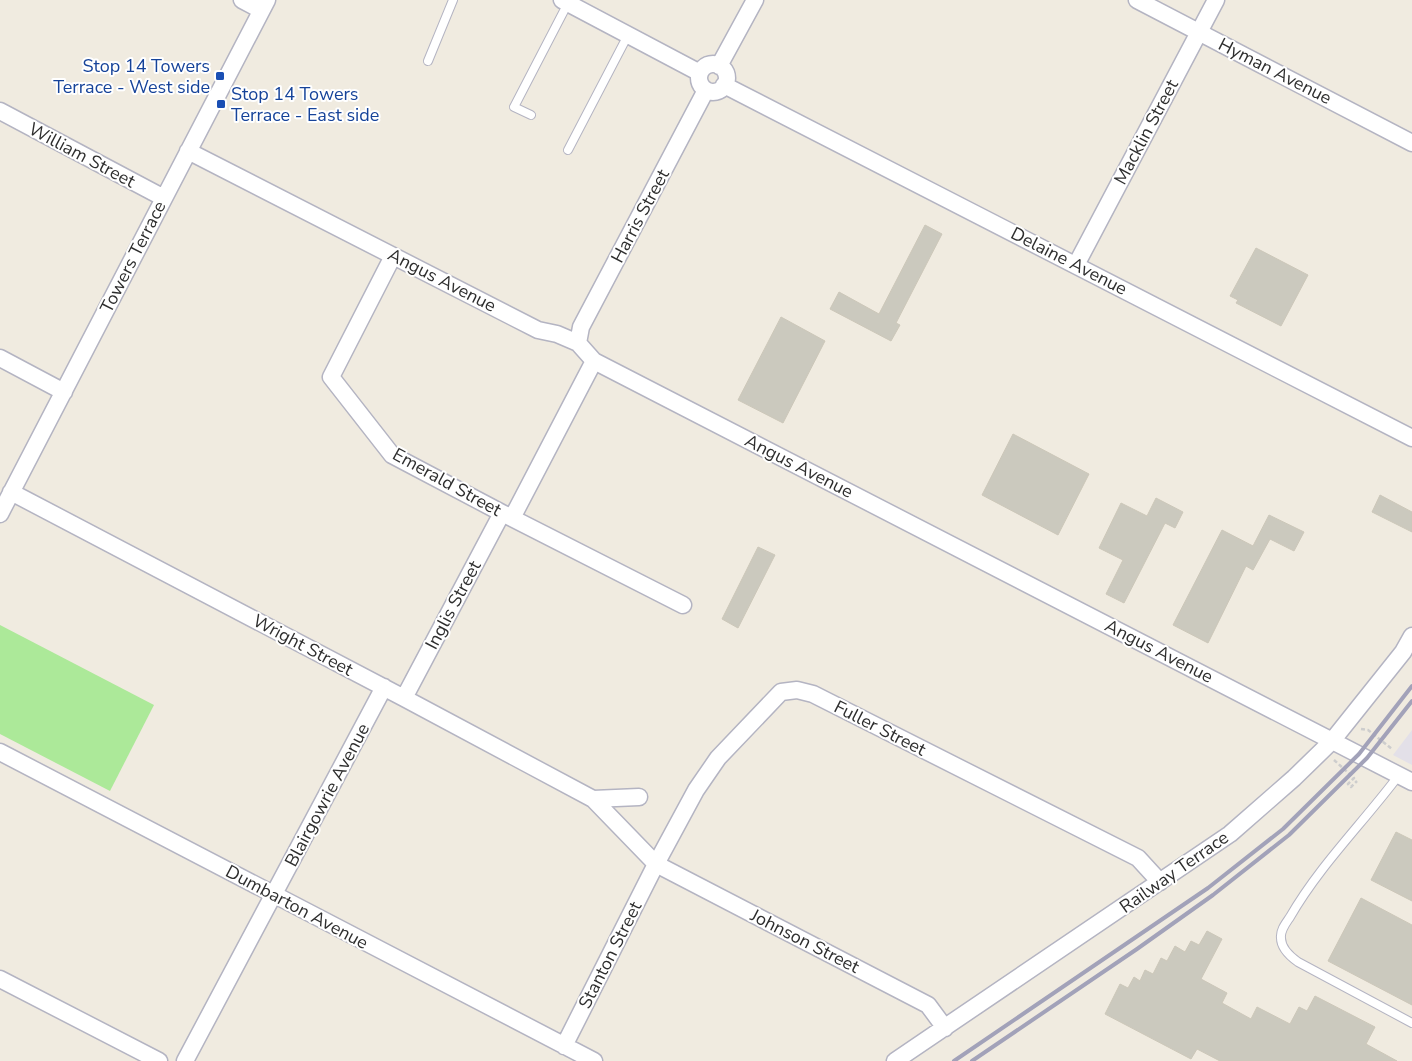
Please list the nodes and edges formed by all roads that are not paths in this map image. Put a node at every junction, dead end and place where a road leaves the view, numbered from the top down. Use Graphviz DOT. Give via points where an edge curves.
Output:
graph roads {
  1 [pos="242,0"];
  2 [pos="453,0"];
  3 [pos="755,0"];
  4 [pos="1137,0"];
  5 [pos="1216,0"];
  6 [pos="565,2"];
  7 [pos="264,5"];
  8 [pos="1199,32"];
  9 [pos="628,35"];
  10 [pos="428,61"];
  11 [pos="719,66"];
  12 [pos="700,73"];
  13 [pos="724,85"];
  14 [pos="706,90"];
  15 [pos="0,111"];
  16 [pos="531,116"];
  17 [pos="1412,143"];
  18 [pos="568,150"];
  19 [pos="188,151"];
  20 [pos="164,198"];
  21 [pos="393,256"];
  22 [pos="1076,264"];
  23 [pos="578,343"];
  24 [pos="0,358"];
  25 [pos="594,361"];
  26 [pos="64,392"];
  27 [pos="1412,438"];
  28 [pos="11,492"];
  29 [pos="0,514"];
  30 [pos="507,515"];
  31 [pos="683,604"];
  32 [pos="1412,636"];
  33 [pos="384,687"];
  34 [pos="404,698"];
  35 [pos="1332,741"];
  36 [pos="0,752"];
  37 [pos="1406,779"];
  38 [pos="639,797"];
  39 [pos="593,800"];
  40 [pos="656,864"];
  41 [pos="1160,882"];
  42 [pos="273,895"];
  43 [pos="0,979"];
  44 [pos="1412,1023"];
  45 [pos="946,1028"];
  46 [pos="564,1046"];
  47 [pos="159,1061"];
  48 [pos="185,1061"];
  49 [pos="594,1061"];
  50 [pos="895,1061"];
  1 -- 7 [label="street"];
  2 -- 10 [label="lane"];
  3 -- 11 [label="street"];
  4 -- 8 [label="street, Hyman Avenue"];
  5 -- 8 [label="street, Macklin Street"];
  6 -- 9 [label="street"];
  6 -- 16 [label="lane" via="514,107"];
  7 -- 19 [label="street, Towers Terrace"];
  8 -- 17 [label="street, Hyman Avenue"];
  8 -- 22 [label="street, Macklin Street"];
  9 -- 12 [label="street"];
  9 -- 18 [label="lane"];
  11 -- 12 [label="street" via="706,66"];
  11 -- 13 [label="street" via="726,73"];
  12 -- 14 [label="street" via="700,83"];
  13 -- 14 [label="street" via="714,92"];
  13 -- 22 [label="street, Delaine Avenue"];
  14 -- 23 [label="street, Harris Street" via="581,327"];
  15 -- 20 [label="street, William Street"];
  19 -- 20 [label="street, Towers Terrace"];
  19 -- 21 [label="street, Angus Avenue"];
  20 -- 26 [label="street, Towers Terrace"];
  21 -- 23 [label="street, Angus Avenue" via="538,330"];
  21 -- 30 [label="street, Emerald Street" via="331,377 392,455"];
  22 -- 27 [label="street, Delaine Avenue"];
  23 -- 25 [label="street, Angus Avenue"];
  24 -- 26 [label="street"];
  25 -- 30 [label="street, Inglis Street"];
  25 -- 35 [label="street, Angus Avenue"];
  26 -- 28 [label="street, Towers Terrace"];
  28 -- 29 [label="street, Towers Terrace"];
  28 -- 33 [label="street, Wright Street"];
  30 -- 31 [label="street, Emerald Street"];
  30 -- 34 [label="street, Inglis Street"];
  32 -- 35 [label="street, Railway Terrace" via="1403,652"];
  33 -- 34 [label="street, Wright Street"];
  33 -- 42 [label="street, Blairgowrie Avenue"];
  34 -- 39 [label="street, Wright Street"];
  35 -- 37 [label="street, Angus Avenue"];
  35 -- 41 [label="street, Railway Terrace" via="1230,834"];
  36 -- 42 [label="street, Dumbarton Avenue"];
  37 -- 44 [label="lane" via="1317,876 1286,923 1281,939 1290,956 1298,962"];
  38 -- 39 [label="street"];
  39 -- 40 [label="street, Wright Street"];
  40 -- 41 [label="street, Fuller Street" via="696,790 718,758 781,692 797,690 813,694 1138,858"];
  40 -- 45 [label="street, Johnson Street" via="928,1005"];
  40 -- 46 [label="street, Stanton Street"];
  41 -- 45 [label="street, Railway Terrace"];
  42 -- 46 [label="street, Dumbarton Avenue"];
  42 -- 48 [label="street, Blairgowrie Avenue"];
  43 -- 47 [label="street"];
  45 -- 50 [label="street, Railway Terrace"];
  46 -- 49 [label="street, Dumbarton Avenue"];
}
